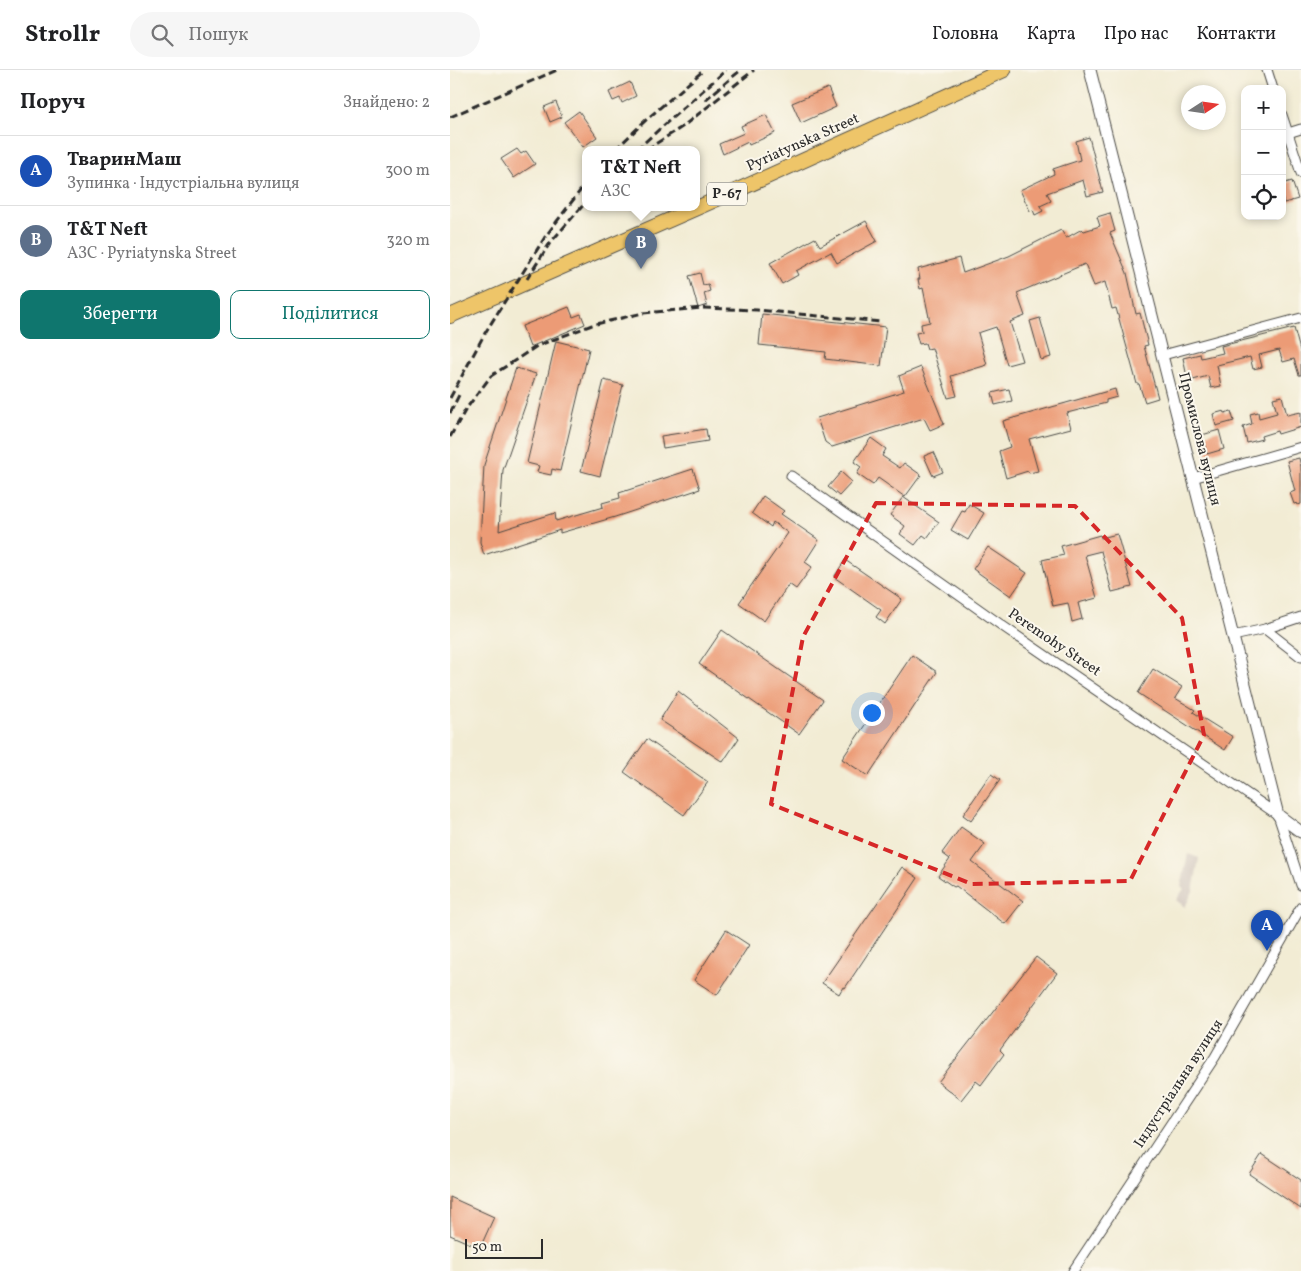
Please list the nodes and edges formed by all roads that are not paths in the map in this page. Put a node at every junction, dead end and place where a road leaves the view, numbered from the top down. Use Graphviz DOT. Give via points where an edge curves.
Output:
graph roads {
  1 [pos="1004,70"];
  2 [pos="1090,70"];
  3 [pos="1267,70"];
  4 [pos="1272,85"];
  5 [pos="1286,127"];
  6 [pos="1301,128"];
  7 [pos="1288,133"];
  8 [pos="1301,173"];
  9 [pos="700,205"];
  10 [pos="686,211"];
  11 [pos="450,316"];
  12 [pos="1301,318"];
  13 [pos="1163,355"];
  14 [pos="1301,447"];
  15 [pos="791,476"];
  16 [pos="1193,478"];
  17 [pos="1301,617"];
  18 [pos="1265,629"];
  19 [pos="1233,636"];
  20 [pos="1301,657"];
  21 [pos="1278,816"];
  22 [pos="1301,832"];
  23 [pos="1301,885"];
  24 [pos="1301,907"];
  25 [pos="1074,1271"];
  1 -- 9 [label="main road, Pyriatynska Street / Р-67"];
  2 -- 13 [label="street, Промислова вулиця"];
  3 -- 4 [label="street"];
  5 -- 7 [label="street"];
  6 -- 7 [label="street"];
  7 -- 8 [label="street"];
  10 -- 11 [label="main road, Pyriatynska Street / Р-67"];
  12 -- 13 [label="street"];
  13 -- 16 [label="street, Промислова вулиця"];
  14 -- 16 [label="street"];
  15 -- 21 [label="street, Peremohy Street"];
  16 -- 19 [label="street, Промислова вулиця"];
  17 -- 18 [label="street"];
  18 -- 19 [label="street"];
  18 -- 20 [label="street"];
  19 -- 21 [label="street, Промислова вулиця"];
  21 -- 22 [label="street, Peremohy Street"];
  21 -- 23 [label="street"];
  24 -- 25 [label="street, Індустріальна вулиця" via="1215,1058"];
}
